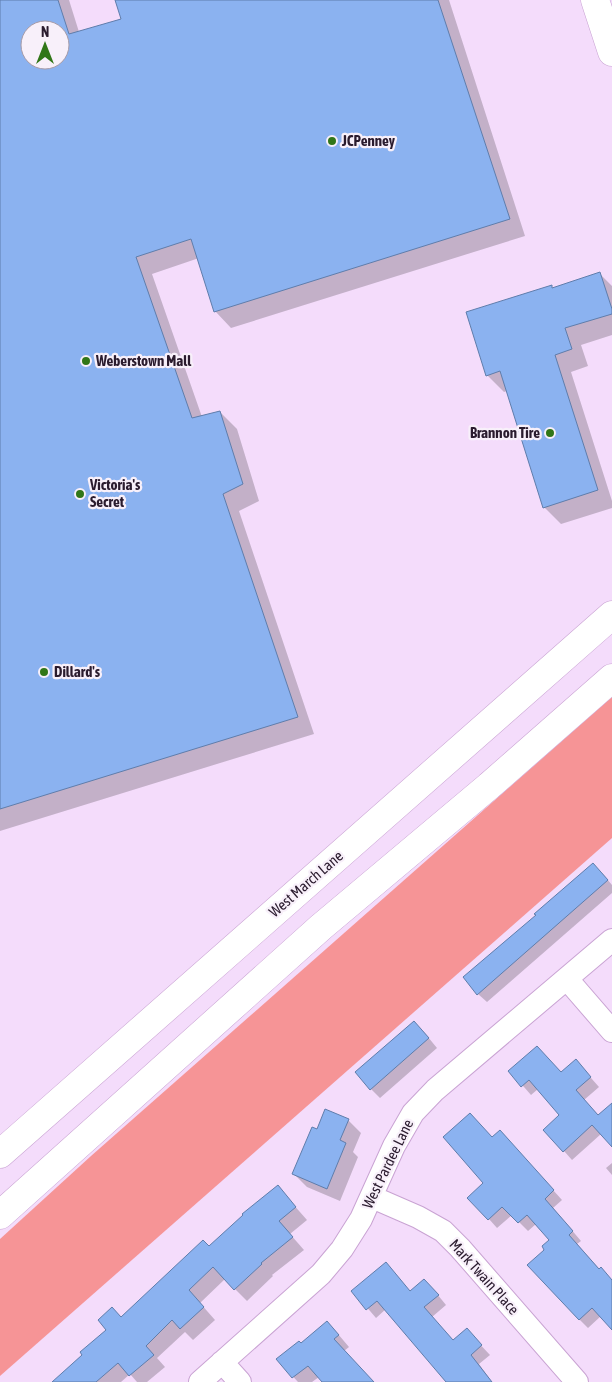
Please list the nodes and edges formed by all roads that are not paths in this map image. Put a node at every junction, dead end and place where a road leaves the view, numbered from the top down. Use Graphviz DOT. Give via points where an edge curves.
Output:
graph roads {
  1 [pos="595,0"];
  2 [pos="612,52"];
  3 [pos="612,614"];
  4 [pos="612,678"];
  5 [pos="612,940"];
  6 [pos="566,979"];
  7 [pos="612,1031"];
  8 [pos="0,1154"];
  9 [pos="372,1196"];
  10 [pos="0,1215"];
  11 [pos="222,1362"];
  12 [pos="200,1382"];
  13 [pos="240,1382"];
  14 [pos="577,1382"];
  1 -- 2 [label="main road"];
  3 -- 8 [label="main road, West March Lane"];
  4 -- 10 [label="main road" via="490,786 321,926"];
  5 -- 6 [label="street, West Pardee Lane"];
  6 -- 7 [label="street"];
  6 -- 9 [label="street, West Pardee Lane" via="413,1112"];
  9 -- 11 [label="street, West Pardee Lane" via="342,1249 320,1274"];
  9 -- 14 [label="street, Mark Twain Place" via="442,1231"];
  11 -- 12 [label="street, West Pardee Lane"];
  11 -- 13 [label="street"];
}
